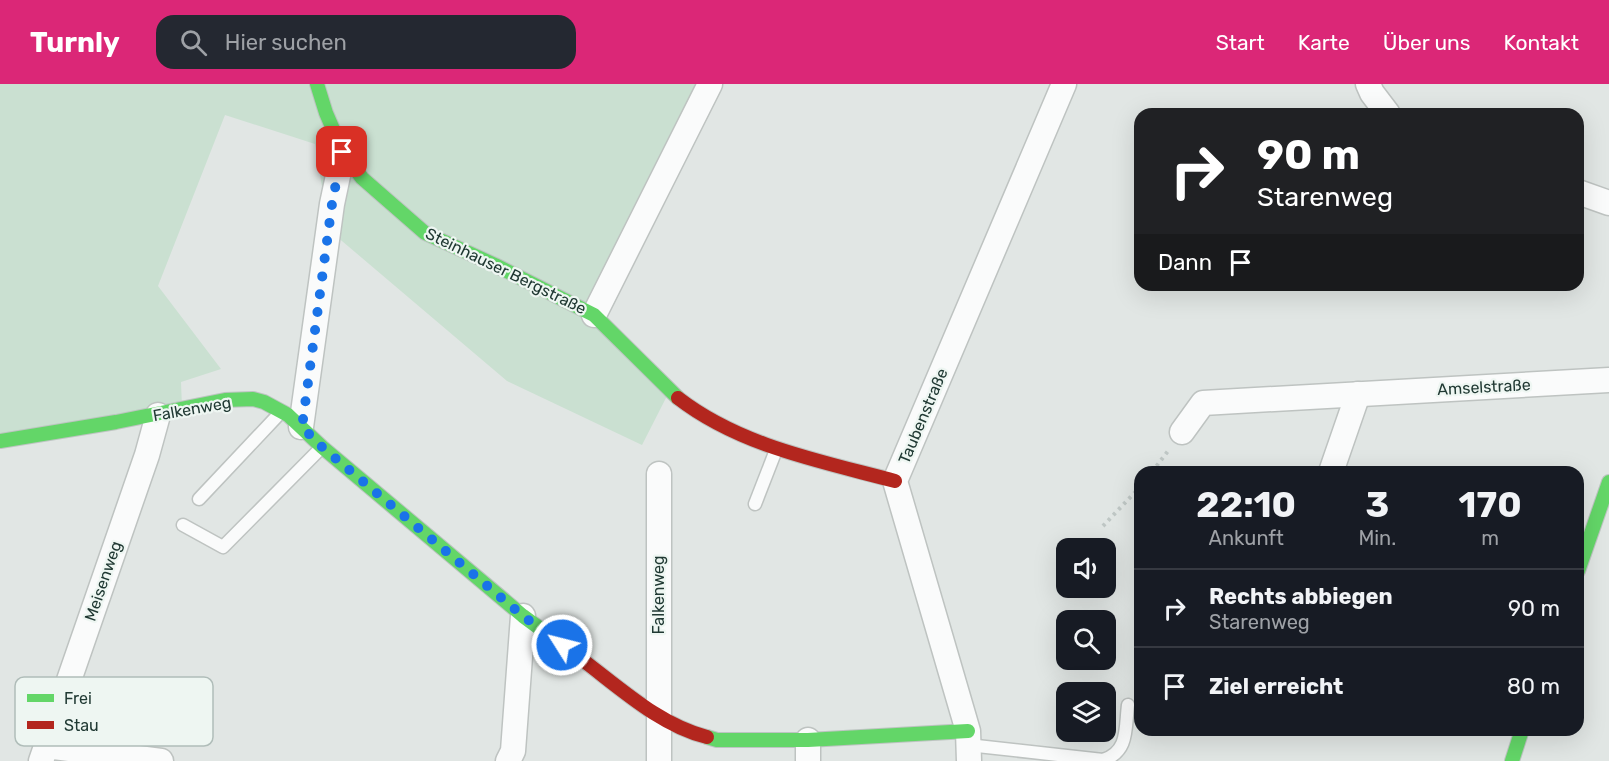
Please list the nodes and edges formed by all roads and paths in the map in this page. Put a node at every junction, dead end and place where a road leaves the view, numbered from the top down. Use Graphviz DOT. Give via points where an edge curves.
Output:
graph roads {
  1 [pos="317,84"];
  2 [pos="710,84"];
  3 [pos="1064,84"];
  4 [pos="1368,84"];
  5 [pos="1383,108"];
  6 [pos="342,152"];
  7 [pos="1584,194"];
  8 [pos="1609,203"];
  9 [pos="594,315"];
  10 [pos="1609,380"];
  11 [pos="1358,394"];
  12 [pos="282,411"];
  13 [pos="158,415"];
  14 [pos="302,427"];
  15 [pos="1182,432"];
  16 [pos="0,441"];
  17 [pos="322,447"];
  18 [pos="777,449"];
  19 [pos="1332,466"];
  20 [pos="659,474"];
  21 [pos="895,481"];
  22 [pos="1609,482"];
  23 [pos="1134,493"];
  24 [pos="199,499"];
  25 [pos="754,504"];
  26 [pos="183,525"];
  27 [pos="1103,526"];
  28 [pos="1584,554"];
  29 [pos="523,616"];
  30 [pos="70,677"];
  31 [pos="1128,705"];
  32 [pos="658,715"];
  33 [pos="1520,736"];
  34 [pos="968,746"];
  35 [pos="808,750"];
  36 [pos="44,753"];
  37 [pos="161,761"];
  38 [pos="508,761"];
  39 [pos="659,761"];
  40 [pos="1512,761"];
  1 -- 6 [label="street, Steinhauser Bergstraße"];
  2 -- 9 [label="street, Steinhauser Bergstraße"];
  3 -- 21 [label="street, Taubenstraße"];
  4 -- 5 [label="street"];
  6 -- 9 [label="street, Steinhauser Bergstraße" via="362,178 425,233"];
  6 -- 14 [label="street"];
  7 -- 8 [label="street"];
  9 -- 18 [label="street, Steinhauser Bergstraße" via="671,392 699,414"];
  10 -- 11 [label="street, Amselstraße"];
  11 -- 15 [label="street, Amselstraße" via="1203,403"];
  11 -- 19 [label="street"];
  12 -- 13 [label="street, Falkenweg" via="263,401 228,400"];
  12 -- 14 [label="street, Falkenweg"];
  12 -- 24 [label="lane"];
  13 -- 16 [label="street, Falkenweg"];
  13 -- 30 [label="street, Meisenweg"];
  14 -- 17 [label="street, Falkenweg"];
  17 -- 26 [label="lane" via="223,547"];
  17 -- 29 [label="street, Falkenweg"];
  18 -- 21 [label="street, Steinhauser Bergstraße"];
  18 -- 25 [label="lane"];
  20 -- 32 [label="street, Falkenweg"];
  21 -- 34 [label="street, Taubenstraße"];
  22 -- 28 [label="street"];
  23 -- 27 [label="path"];
  29 -- 32 [label="street, Falkenweg"];
  29 -- 38 [label="street" via="513,751"];
  31 -- 34 [label="lane" via="1123,746 1115,756 1103,760"];
  32 -- 35 [label="street, Falkenweg" via="687,732 717,740"];
  32 -- 39 [label="street, Falkenweg"];
  33 -- 40 [label="street"];
  34 -- 35 [label="street, Falkenweg"];
  36 -- 37 [label="street, Meisenweg"];
}
